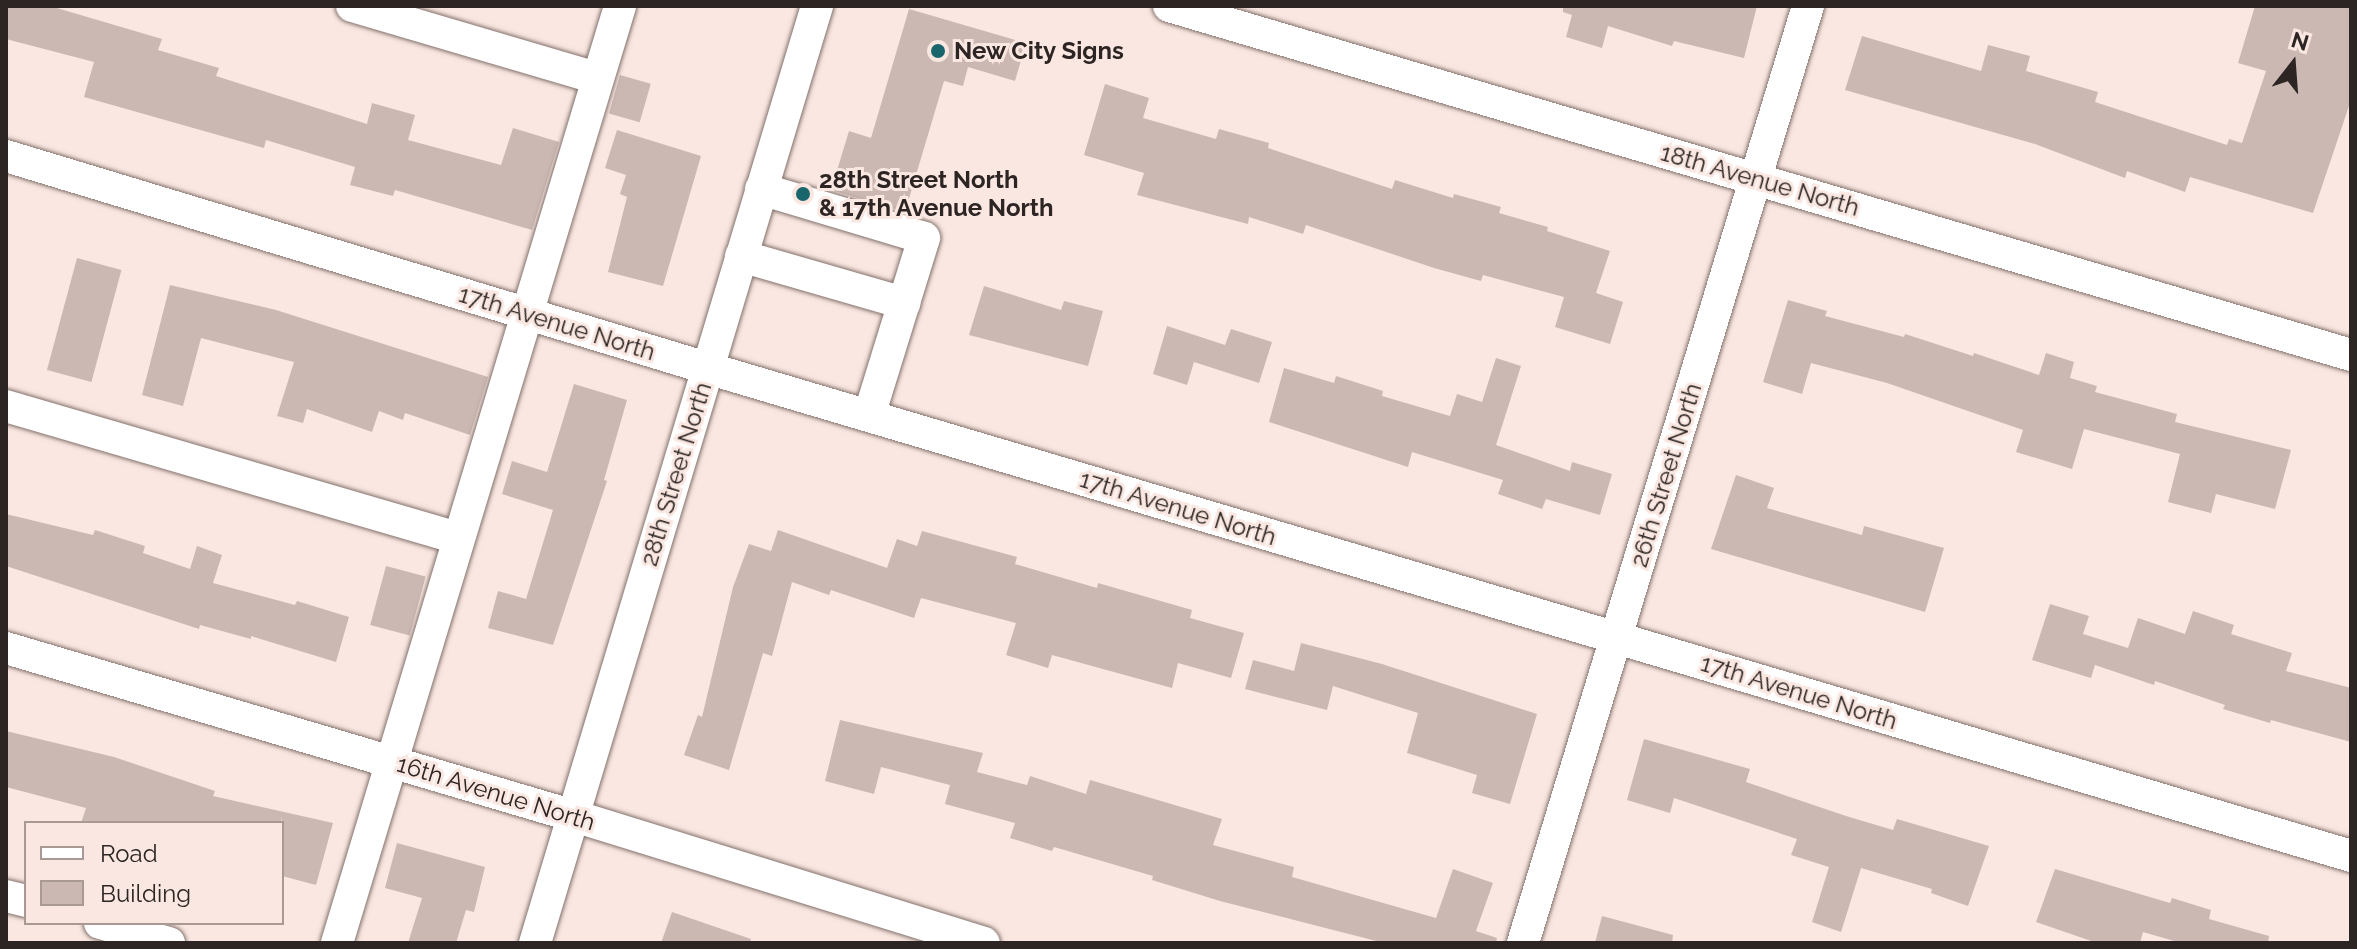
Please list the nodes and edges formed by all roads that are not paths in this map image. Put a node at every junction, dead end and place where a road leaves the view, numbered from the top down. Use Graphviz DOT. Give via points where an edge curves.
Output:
graph roads {
  1 [pos="352,6"];
  2 [pos="620,6"];
  3 [pos="817,6"];
  4 [pos="1169,6"];
  5 [pos="1808,6"];
  6 [pos="597,78"];
  7 [pos="6,156"];
  8 [pos="1756,179"];
  9 [pos="761,189"];
  10 [pos="741,256"];
  11 [pos="904,303"];
  12 [pos="525,313"];
  13 [pos="2351,355"];
  14 [pos="707,368"];
  15 [pos="6,406"];
  16 [pos="869,416"];
  17 [pos="458,538"];
  18 [pos="1616,638"];
  19 [pos="6,648"];
  20 [pos="392,762"];
  21 [pos="574,816"];
  22 [pos="2351,856"];
  23 [pos="107,925"];
  24 [pos="169,943"];
  25 [pos="337,943"];
  26 [pos="535,943"];
  27 [pos="984,943"];
  28 [pos="1523,943"];
  1 -- 6 [label="street"];
  2 -- 6 [label="street"];
  3 -- 9 [label="street, 28th Street North"];
  4 -- 8 [label="street, 18th Avenue North"];
  5 -- 8 [label="street, 26th Street North"];
  6 -- 12 [label="street"];
  7 -- 12 [label="street, 17th Avenue North"];
  8 -- 13 [label="street, 18th Avenue North"];
  8 -- 18 [label="street, 26th Street North"];
  9 -- 10 [label="street, 28th Street North"];
  9 -- 11 [label="street" via="924,238"];
  10 -- 11 [label="street"];
  10 -- 14 [label="street, 28th Street North"];
  11 -- 16 [label="street"];
  12 -- 14 [label="street, 17th Avenue North"];
  12 -- 17 [label="street"];
  14 -- 16 [label="street, 17th Avenue North"];
  14 -- 21 [label="street, 28th Street North"];
  15 -- 17 [label="street"];
  16 -- 18 [label="street, 17th Avenue North"];
  17 -- 20 [label="street"];
  18 -- 22 [label="street, 17th Avenue North"];
  18 -- 28 [label="street, 26th Street North"];
  19 -- 20 [label="street, 16th Avenue North"];
  20 -- 21 [label="street, 16th Avenue North"];
  20 -- 25 [label="street"];
  21 -- 26 [label="street, 28th Street North"];
  21 -- 27 [label="street, 16th Avenue North"];
  23 -- 24 [label="street"];
}
